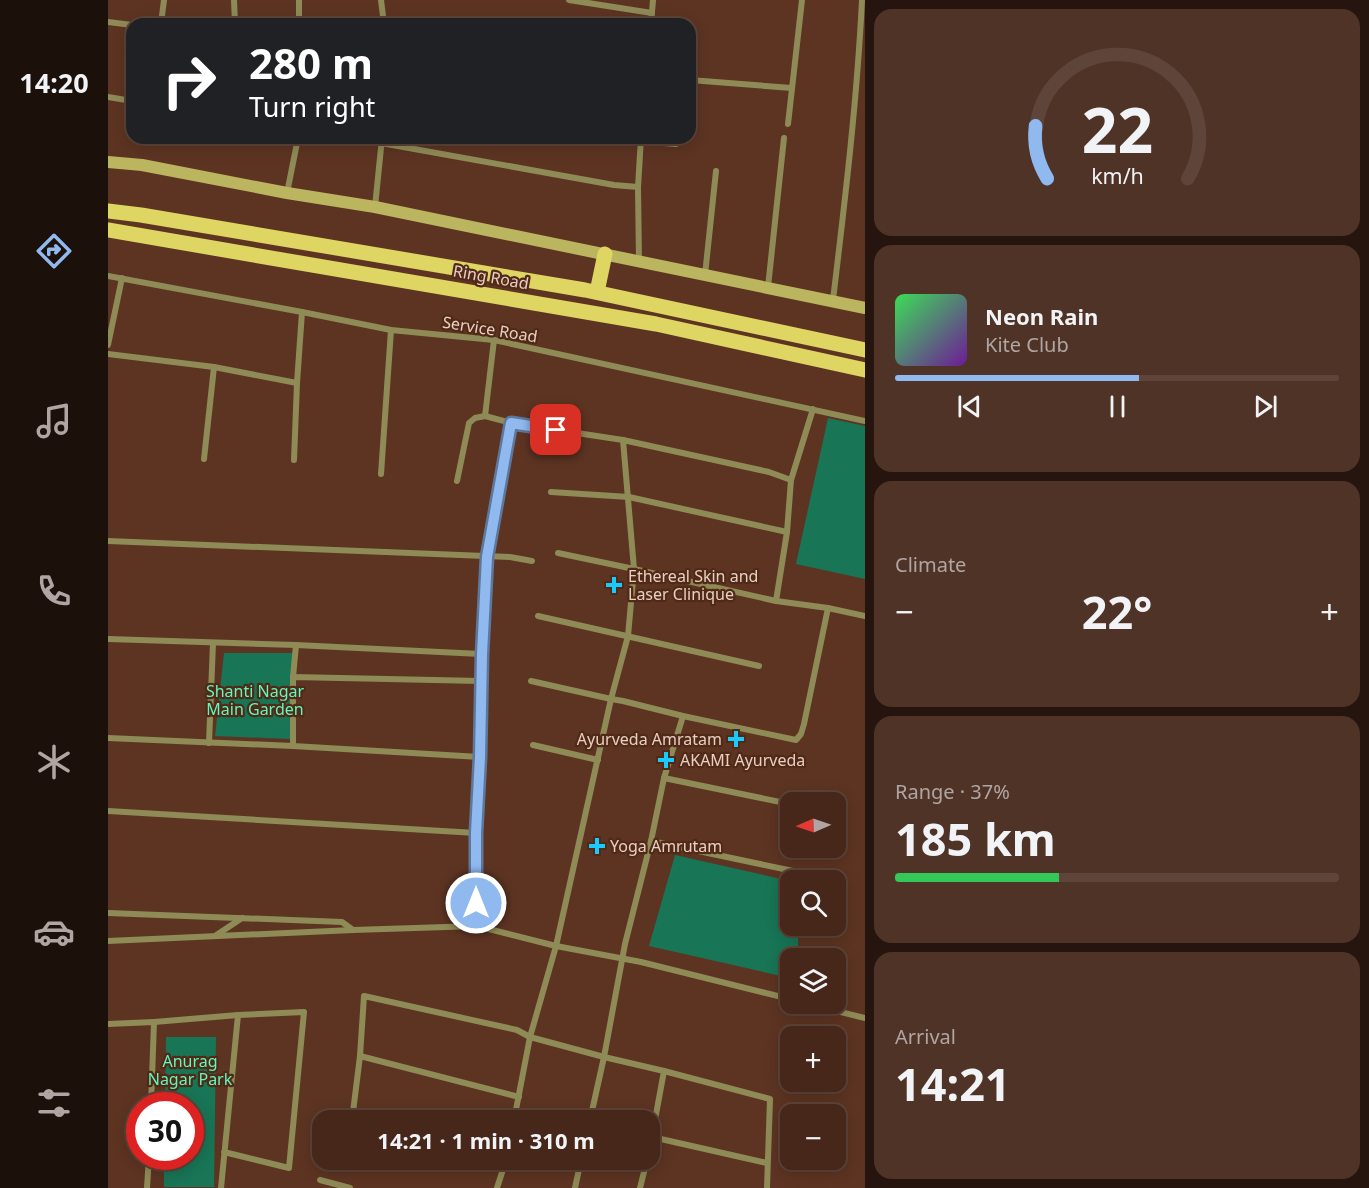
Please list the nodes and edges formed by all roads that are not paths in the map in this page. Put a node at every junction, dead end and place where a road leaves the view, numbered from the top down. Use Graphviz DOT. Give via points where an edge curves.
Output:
graph roads {
  1 [pos="164,0"];
  2 [pos="234,0"];
  3 [pos="299,0"];
  4 [pos="381,0"];
  5 [pos="569,0"];
  6 [pos="653,0"];
  7 [pos="802,0"];
  8 [pos="862,0"];
  9 [pos="616,4"];
  10 [pos="652,13"];
  11 [pos="162,18"];
  12 [pos="234,18"];
  13 [pos="299,18"];
  14 [pos="383,18"];
  15 [pos="652,18"];
  16 [pos="108,22"];
  17 [pos="126,25"];
  18 [pos="862,64"];
  19 [pos="696,80"];
  20 [pos="792,88"];
  21 [pos="108,98"];
  22 [pos="126,100"];
  23 [pos="788,124"];
  24 [pos="784,138"];
  25 [pos="297,144"];
  26 [pos="381,144"];
  27 [pos="402,144"];
  28 [pos="641,144"];
  29 [pos="108,162"];
  30 [pos="716,171"];
  31 [pos="638,187"];
  32 [pos="288,193"];
  33 [pos="375,207"];
  34 [pos="108,211"];
  35 [pos="108,230"];
  36 [pos="604,254"];
  37 [pos="639,261"];
  38 [pos="108,276"];
  39 [pos="705,276"];
  40 [pos="122,278"];
  41 [pos="768,287"];
  42 [pos="597,292"];
  43 [pos="833,300"];
  44 [pos="865,308"];
  45 [pos="302,312"];
  46 [pos="391,330"];
  47 [pos="494,340"];
  48 [pos="108,345"];
  49 [pos="865,350"];
  50 [pos="108,354"];
  51 [pos="214,368"];
  52 [pos="865,370"];
  53 [pos="297,383"];
  54 [pos="813,409"];
  55 [pos="484,416"];
  56 [pos="865,421"];
  57 [pos="511,423"];
  58 [pos="623,440"];
  59 [pos="204,459"];
  60 [pos="294,460"];
  61 [pos="381,474"];
  62 [pos="791,480"];
  63 [pos="457,481"];
  64 [pos="551,492"];
  65 [pos="629,497"];
  66 [pos="787,532"];
  67 [pos="108,541"];
  68 [pos="558,553"];
  69 [pos="487,557"];
  70 [pos="532,561"];
  71 [pos="634,569"];
  72 [pos="776,601"];
  73 [pos="828,609"];
  74 [pos="538,616"];
  75 [pos="865,616"];
  76 [pos="628,636"];
  77 [pos="108,639"];
  78 [pos="213,643"];
  79 [pos="296,645"];
  80 [pos="482,654"];
  81 [pos="759,666"];
  82 [pos="293,677"];
  83 [pos="481,681"];
  84 [pos="531,681"];
  85 [pos="611,699"];
  86 [pos="683,716"];
  87 [pos="108,738"];
  88 [pos="209,743"];
  89 [pos="533,745"];
  90 [pos="293,746"];
  91 [pos="480,757"];
  92 [pos="598,760"];
  93 [pos="664,778"];
  94 [pos="780,802"];
  95 [pos="108,811"];
  96 [pos="476,833"];
  97 [pos="651,841"];
  98 [pos="788,870"];
  99 [pos="108,913"];
  100 [pos="243,918"];
  101 [pos="477,926"];
  102 [pos="353,930"];
  103 [pos="214,936"];
  104 [pos="108,941"];
  105 [pos="556,946"];
  106 [pos="623,959"];
  107 [pos="780,997"];
  108 [pos="846,1013"];
  109 [pos="238,1015"];
  110 [pos="865,1018"];
  111 [pos="154,1022"];
  112 [pos="108,1024"];
  113 [pos="530,1037"];
  114 [pos="360,1056"];
  115 [pos="604,1057"];
  116 [pos="664,1071"];
  117 [pos="152,1092"];
  118 [pos="519,1097"];
  119 [pos="353,1110"];
  120 [pos="516,1110"];
  121 [pos="592,1110"];
  122 [pos="657,1110"];
  123 [pos="660,1139"];
  124 [pos="224,1152"];
  125 [pos="767,1163"];
  126 [pos="148,1170"];
  127 [pos="502,1170"];
  128 [pos="579,1170"];
  129 [pos="644,1170"];
  130 [pos="320,1180"];
  131 [pos="147,1188"];
  132 [pos="221,1188"];
  133 [pos="350,1188"];
  134 [pos="496,1188"];
  135 [pos="575,1188"];
  136 [pos="640,1188"];
  137 [pos="767,1188"];
  1 -- 11 [label="street"];
  2 -- 12 [label="street"];
  3 -- 13 [label="street"];
  4 -- 14 [label="street"];
  5 -- 9 [label="street"];
  6 -- 10 [label="street"];
  7 -- 20 [label="street"];
  8 -- 18 [label="street"];
  9 -- 10 [label="street"];
  10 -- 15 [label="street"];
  16 -- 17 [label="street"];
  18 -- 43 [label="street"];
  19 -- 20 [label="street"];
  20 -- 23 [label="street"];
  21 -- 22 [label="street"];
  24 -- 41 [label="street"];
  25 -- 32 [label="street"];
  26 -- 33 [label="street"];
  27 -- 31 [label="street"];
  28 -- 31 [label="street"];
  29 -- 32 [label="street"];
  30 -- 39 [label="street"];
  31 -- 37 [label="street"];
  32 -- 33 [label="street"];
  33 -- 36 [label="street"];
  34 -- 42 [label="main road, Ring Road"];
  35 -- 52 [label="main road, Ring Road" via="656,324"];
  36 -- 37 [label="street"];
  36 -- 42 [label="main road"];
  37 -- 39 [label="street"];
  38 -- 40 [label="street, Service Road"];
  39 -- 41 [label="street"];
  40 -- 45 [label="street, Service Road"];
  40 -- 48 [label="street"];
  41 -- 43 [label="street"];
  42 -- 49 [label="main road, Ring Road"];
  43 -- 44 [label="street"];
  45 -- 46 [label="street, Service Road"];
  45 -- 53 [label="street"];
  46 -- 47 [label="street, Service Road"];
  46 -- 61 [label="street"];
  47 -- 54 [label="street, Service Road"];
  47 -- 55 [label="street"];
  50 -- 51 [label="street"];
  51 -- 53 [label="street"];
  51 -- 59 [label="street"];
  53 -- 60 [label="street"];
  54 -- 56 [label="street, Service Road"];
  54 -- 62 [label="street"];
  55 -- 57 [label="street"];
  55 -- 63 [label="street" via="468,423"];
  57 -- 58 [label="street"];
  57 -- 69 [label="street"];
  58 -- 62 [label="street" via="769,471"];
  58 -- 65 [label="street"];
  62 -- 66 [label="street"];
  64 -- 65 [label="street"];
  65 -- 66 [label="street"];
  65 -- 71 [label="street"];
  66 -- 72 [label="street"];
  67 -- 69 [label="street"];
  68 -- 71 [label="street"];
  69 -- 70 [label="street"];
  69 -- 80 [label="street"];
  71 -- 72 [label="street"];
  71 -- 76 [label="street"];
  72 -- 73 [label="street"];
  73 -- 75 [label="street"];
  73 -- 86 [label="street" via="804,724 796,740"];
  74 -- 76 [label="street"];
  76 -- 81 [label="street"];
  76 -- 85 [label="street"];
  77 -- 78 [label="street"];
  78 -- 79 [label="street"];
  78 -- 88 [label="street"];
  79 -- 80 [label="street"];
  79 -- 82 [label="street"];
  80 -- 83 [label="street"];
  82 -- 83 [label="street"];
  82 -- 90 [label="street"];
  83 -- 91 [label="street"];
  84 -- 85 [label="street"];
  85 -- 86 [label="street"];
  85 -- 92 [label="street"];
  86 -- 93 [label="street"];
  87 -- 88 [label="street"];
  88 -- 90 [label="street"];
  89 -- 92 [label="street"];
  90 -- 91 [label="street"];
  91 -- 96 [label="street"];
  92 -- 105 [label="street"];
  93 -- 94 [label="street"];
  93 -- 97 [label="street"];
  95 -- 96 [label="street"];
  96 -- 101 [label="street"];
  97 -- 98 [label="street"];
  97 -- 106 [label="street"];
  99 -- 100 [label="street"];
  100 -- 102 [label="street" via="342,922"];
  100 -- 103 [label="street"];
  101 -- 102 [label="street"];
  101 -- 105 [label="street"];
  102 -- 103 [label="street"];
  103 -- 104 [label="street"];
  105 -- 106 [label="street"];
  105 -- 113 [label="street"];
  106 -- 107 [label="street"];
  106 -- 115 [label="street"];
  108 -- 110 [label="street"];
  109 -- 111 [label="street"];
  109 -- 124 [label="street"];
  109 -- 124 [label="street" via="304,1012 289,1168"];
  111 -- 112 [label="street"];
  111 -- 117 [label="street"];
  113 -- 114 [label="street" via="517,1030 364,996"];
  113 -- 115 [label="street"];
  113 -- 118 [label="street"];
  114 -- 118 [label="street"];
  114 -- 119 [label="street"];
  115 -- 116 [label="street"];
  115 -- 121 [label="street"];
  116 -- 122 [label="street"];
  116 -- 125 [label="street" via="770,1100"];
  118 -- 120 [label="street"];
  123 -- 125 [label="street"];
  124 -- 132 [label="street"];
  125 -- 137 [label="street"];
  126 -- 131 [label="street"];
  127 -- 134 [label="street"];
  128 -- 135 [label="street"];
  129 -- 136 [label="street"];
  130 -- 133 [label="street"];
}
